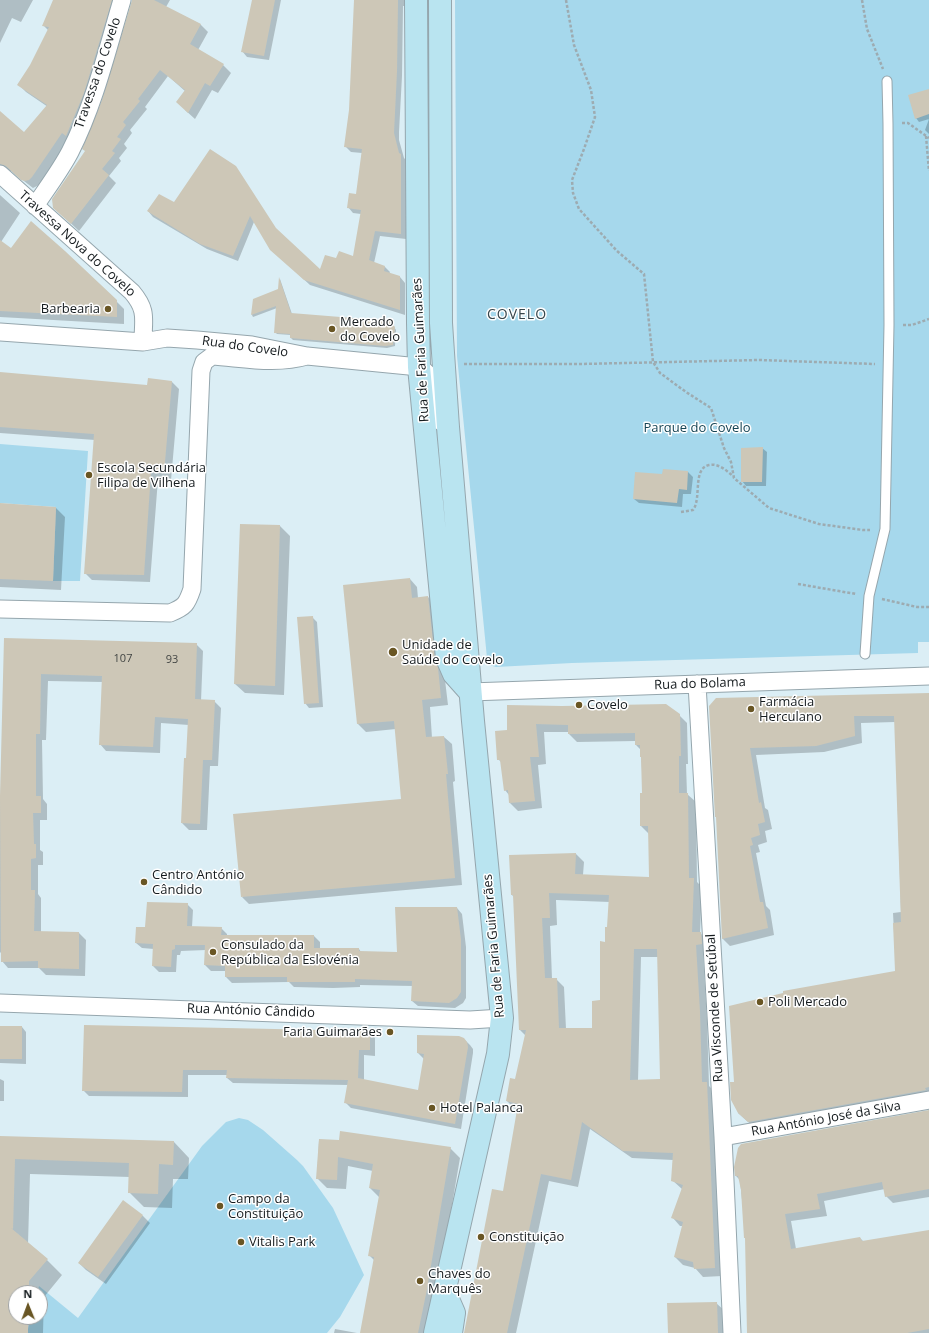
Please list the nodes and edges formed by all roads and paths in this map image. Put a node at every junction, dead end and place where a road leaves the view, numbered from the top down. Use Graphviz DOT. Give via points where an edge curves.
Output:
graph roads {
  1 [pos="122,0"];
  2 [pos="416,0"];
  3 [pos="440,0"];
  4 [pos="566,0"];
  5 [pos="862,0"];
  6 [pos="887,81"];
  7 [pos="888,124"];
  8 [pos="926,136"];
  9 [pos="929,138"];
  10 [pos="929,172"];
  11 [pos="0,174"];
  12 [pos="35,206"];
  13 [pos="929,319"];
  14 [pos="889,325"];
  15 [pos="0,332"];
  16 [pos="143,342"];
  17 [pos="307,356"];
  18 [pos="653,362"];
  19 [pos="462,364"];
  20 [pos="888,365"];
  21 [pos="419,367"];
  22 [pos="448,427"];
  23 [pos="734,478"];
  24 [pos="681,512"];
  25 [pos="885,529"];
  26 [pos="798,584"];
  27 [pos="869,596"];
  28 [pos="929,607"];
  29 [pos="0,609"];
  30 [pos="865,654"];
  31 [pos="929,676"];
  32 [pos="697,684"];
  33 [pos="470,692"];
  34 [pos="0,1003"];
  35 [pos="502,1018"];
  36 [pos="929,1100"];
  37 [pos="723,1138"];
  38 [pos="444,1290"];
  39 [pos="435,1333"];
  40 [pos="451,1333"];
  41 [pos="732,1333"];
  1 -- 12 [label="street, Travessa do Covelo" via="88,111 69,153"];
  2 -- 21 [label="main road, Rua de Faria Guimarães"];
  3 -- 22 [label="main road, Rua de Faria Guimarães" via="441,323"];
  4 -- 18 [label="path" via="574,45 591,90 595,117 572,180 573,193 579,209 617,251 644,274"];
  5 -- 6 [label="path" via="867,29"];
  6 -- 7 [label="lane"];
  7 -- 8 [label="path" via="908,123"];
  7 -- 14 [label="lane"];
  8 -- 9 [label="path"];
  8 -- 10 [label="path"];
  11 -- 12 [label="street, Travessa Nova do Covelo"];
  12 -- 16 [label="street, Travessa Nova do Covelo" via="132,292 144,309"];
  13 -- 14 [label="path" via="912,325"];
  14 -- 20 [label="lane"];
  15 -- 16 [label="street, Rua do Covelo"];
  16 -- 17 [label="street, Rua do Covelo" via="167,338 252,345"];
  17 -- 21 [label="street, Rua do Covelo"];
  17 -- 29 [label="street" via="281,361 212,356 204,362 192,588 189,599 182,608 170,613"];
  18 -- 19 [label="path"];
  18 -- 20 [label="path" via="759,360"];
  18 -- 23 [label="path" via="660,373 711,408 731,462"];
  20 -- 25 [label="lane"];
  21 -- 22 [label="street" via="431,376 438,416"];
  21 -- 33 [label="main road, Rua de Faria Guimarães" via="447,658 454,674"];
  22 -- 33 [label="main road, Rua de Faria Guimarães"];
  23 -- 24 [label="path" via="718,465 706,467 698,479 696,506 693,510"];
  23 -- 25 [label="path" via="769,508 819,524 863,530"];
  25 -- 27 [label="lane"];
  26 -- 27 [label="path"];
  27 -- 28 [label="path" via="917,607"];
  27 -- 30 [label="lane"];
  31 -- 32 [label="street, Rua do Bolama"];
  32 -- 33 [label="street, Rua do Bolama"];
  32 -- 37 [label="street, Rua Visconde de Setúbal"];
  33 -- 35 [label="main road, Rua de Faria Guimarães"];
  34 -- 35 [label="street, Rua António Cândido" via="470,1020"];
  35 -- 38 [label="main road, Rua de Faria Guimarães" via="498,1054"];
  36 -- 37 [label="street, Rua António José da Silva"];
  37 -- 41 [label="street, Rua Visconde de Setúbal"];
  38 -- 39 [label="main road, Rua de Faria Guimarães"];
  38 -- 40 [label="main road" via="454,1313"];
}
